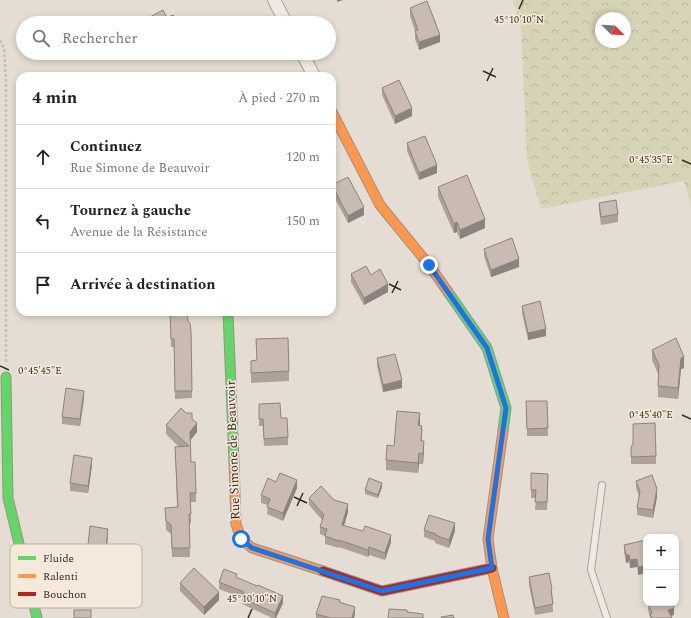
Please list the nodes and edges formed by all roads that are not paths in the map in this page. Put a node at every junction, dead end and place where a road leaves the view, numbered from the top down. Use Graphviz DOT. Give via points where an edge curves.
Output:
graph roads {
  1 [pos="274,0"];
  2 [pos="282,16"];
  3 [pos="306,60"];
  4 [pos="312,72"];
  5 [pos="336,120"];
  6 [pos="228,316"];
  7 [pos="6,377"];
  8 [pos="602,485"];
  9 [pos="19,544"];
  10 [pos="492,568"];
  11 [pos="35,608"];
  12 [pos="37,618"];
  13 [pos="504,618"];
  14 [pos="607,618"];
  1 -- 2 [label="street"];
  3 -- 4 [label="street"];
  5 -- 10 [label="street" via="380,205 429,265 487,348 506,408 488,539"];
  6 -- 10 [label="street, Rue Simone de Beauvoir" via="236,524 241,539 252,548 382,591"];
  7 -- 9 [label="street" via="8,498"];
  8 -- 14 [label="lane" via="591,570"];
  10 -- 13 [label="street"];
  11 -- 12 [label="street"];
}
